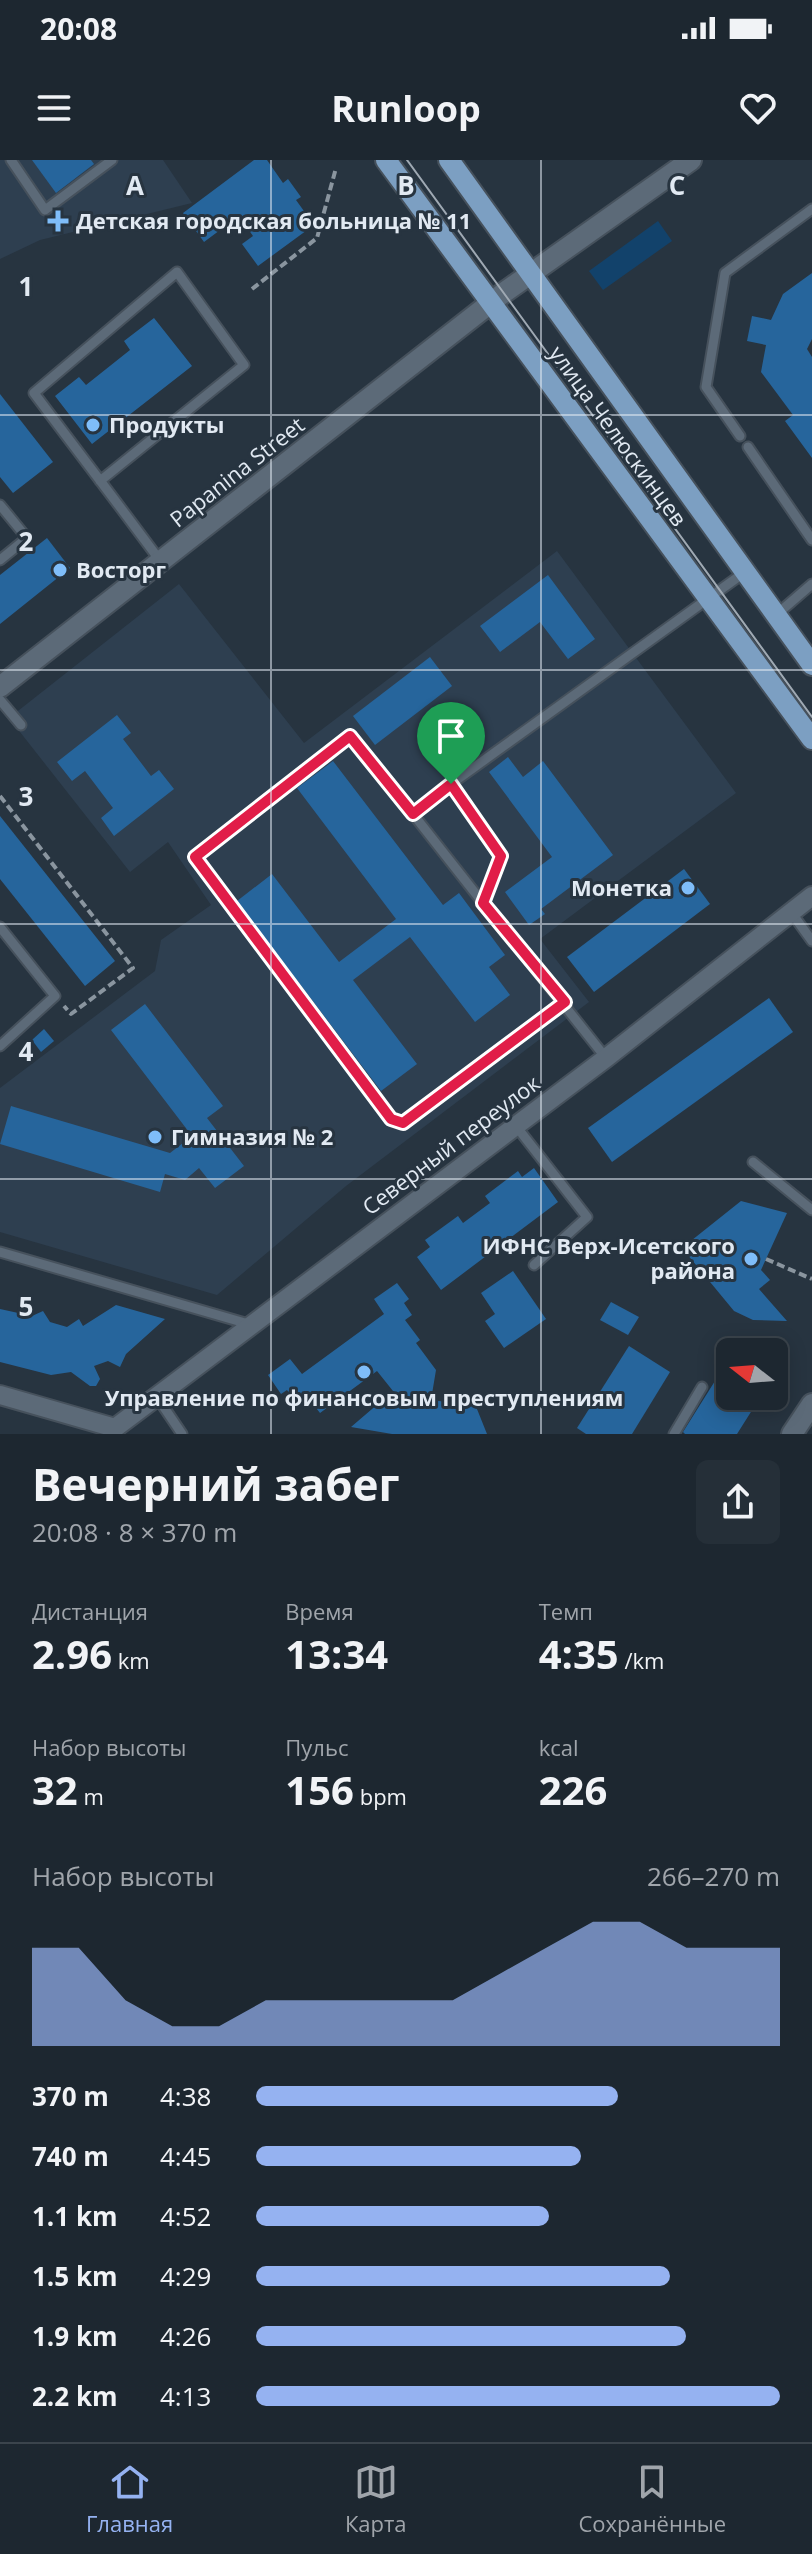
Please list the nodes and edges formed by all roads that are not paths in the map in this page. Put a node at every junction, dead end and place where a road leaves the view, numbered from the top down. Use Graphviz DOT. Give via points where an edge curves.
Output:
graph roads {
  1 [pos="11,160"];
  2 [pos="112,160"];
  3 [pos="386,160"];
  4 [pos="449,160"];
  5 [pos="691,160"];
  6 [pos="812,209"];
  7 [pos="532,272"];
  8 [pos="497,298"];
  9 [pos="740,436"];
  10 [pos="748,447"];
  11 [pos="100,481"];
  12 [pos="0,505"];
  13 [pos="812,540"];
  14 [pos="0,560"];
  15 [pos="161,562"];
  16 [pos="745,572"];
  17 [pos="812,584"];
  18 [pos="709,600"];
  19 [pos="776,615"];
  20 [pos="812,665"];
  21 [pos="0,687"];
  22 [pos="0,700"];
  23 [pos="21,725"];
  24 [pos="812,739"];
  25 [pos="451,784"];
  26 [pos="413,814"];
  27 [pos="812,896"];
  28 [pos="483,903"];
  29 [pos="791,912"];
  30 [pos="0,927"];
  31 [pos="812,941"];
  32 [pos="565,1002"];
  33 [pos="0,1046"];
  34 [pos="606,1058"];
  35 [pos="516,1126"];
  36 [pos="753,1162"];
  37 [pos="812,1210"];
  38 [pos="0,1252"];
  39 [pos="534,1265"];
  40 [pos="252,1325"];
  41 [pos="702,1387"];
  42 [pos="0,1395"];
  43 [pos="157,1397"];
  44 [pos="812,1404"];
  45 [pos="78,1425"];
  46 [pos="182,1434"];
  47 [pos="674,1434"];
  48 [pos="792,1434"];
  1 -- 2 [label="lane" via="45,210"];
  3 -- 8 [label="main road, улица Челюскинцев"];
  4 -- 7 [label="main road, улица Челюскинцев"];
  5 -- 7 [label="street, Papanina Street"];
  6 -- 9 [label="lane" via="725,273 706,387"];
  7 -- 8 [label="street, Papanina Street"];
  7 -- 16 [label="main road, улица Челюскинцев"];
  8 -- 15 [label="street, Papanina Street"];
  8 -- 18 [label="main road, улица Челюскинцев"];
  10 -- 13 [label="lane"];
  11 -- 11 [label="lane" via="34,393 177,272 244,365"];
  11 -- 15 [label="lane"];
  12 -- 14 [label="lane" via="27,538"];
  15 -- 21 [label="street, Papanina Street"];
  16 -- 18 [label="lane"];
  16 -- 19 [label="main road, улица Челюскинцев"];
  17 -- 19 [label="lane"];
  18 -- 24 [label="main road, улица Челюскинцев"];
  18 -- 25 [label="lane"];
  19 -- 20 [label="main road, улица Челюскинцев"];
  22 -- 23 [label="lane"];
  25 -- 26 [label="lane"];
  25 -- 28 [label="lane" via="501,856"];
  26 -- 28 [label="lane"];
  26 -- 32 [label="lane" via="350,736 195,857 391,1119 403,1123"];
  27 -- 29 [label="street, Северный переулок"];
  28 -- 32 [label="lane"];
  29 -- 31 [label="lane"];
  29 -- 34 [label="street, Северный переулок"];
  30 -- 33 [label="lane" via="55,996"];
  32 -- 34 [label="lane"];
  34 -- 35 [label="street, Северный переулок"];
  35 -- 39 [label="lane" via="587,1217"];
  35 -- 40 [label="street, Северный переулок"];
  36 -- 37 [label="lane"];
  38 -- 40 [label="lane"];
  40 -- 43 [label="street, Северный переулок"];
  41 -- 47 [label="lane"];
  42 -- 45 [label="street"];
  43 -- 45 [label="street, Северный переулок" via="115,1428"];
  43 -- 46 [label="lane"];
  44 -- 48 [label="street"];
}
